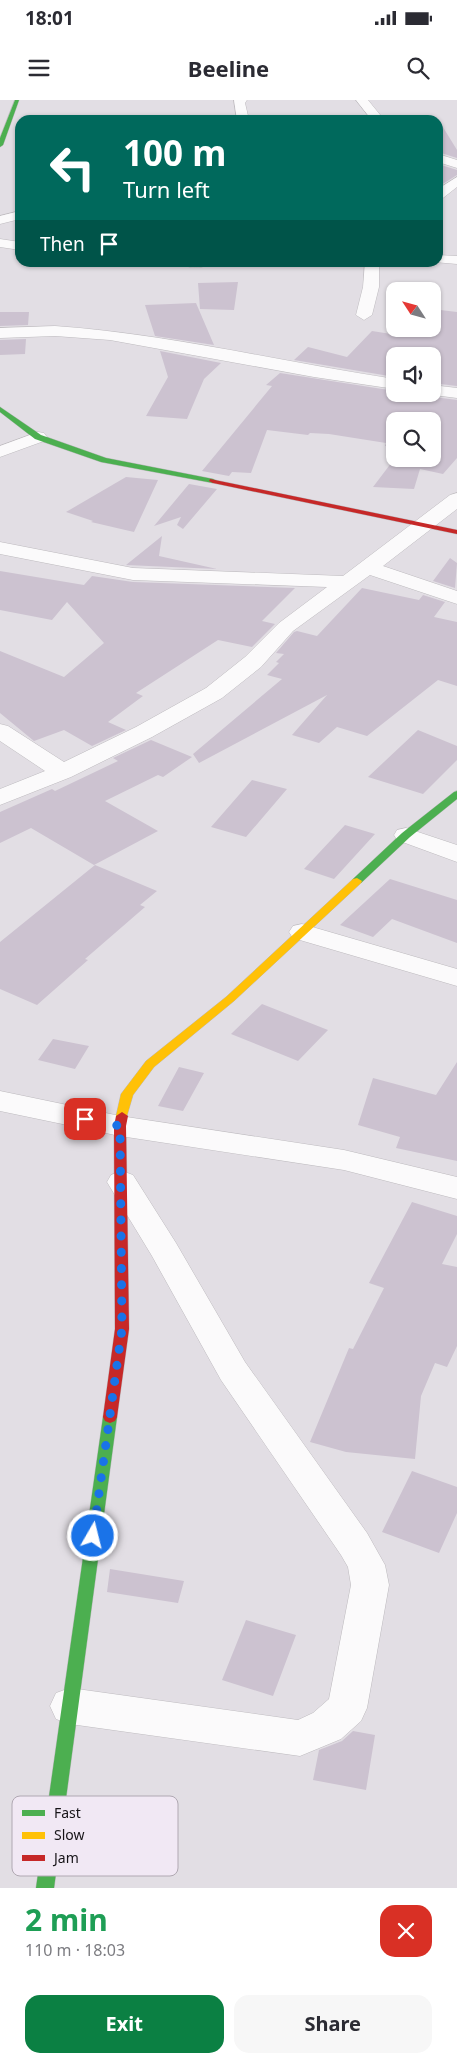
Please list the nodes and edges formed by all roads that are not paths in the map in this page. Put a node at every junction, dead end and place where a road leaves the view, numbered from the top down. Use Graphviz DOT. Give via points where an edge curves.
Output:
graph roads {
  1 [pos="18,100"];
  2 [pos="241,100"];
  3 [pos="362,100"];
  4 [pos="242,115"];
  5 [pos="374,115"];
  6 [pos="0,145"];
  7 [pos="443,160"];
  8 [pos="457,164"];
  9 [pos="457,181"];
  10 [pos="443,192"];
  11 [pos="15,216"];
  12 [pos="0,220"];
  13 [pos="0,243"];
  14 [pos="15,245"];
  15 [pos="443,260"];
  16 [pos="457,260"];
  17 [pos="372,267"];
  18 [pos="364,315"];
  19 [pos="0,333"];
  20 [pos="386,383"];
  21 [pos="441,391"];
  22 [pos="457,393"];
  23 [pos="0,409"];
  24 [pos="38,437"];
  25 [pos="0,452"];
  26 [pos="457,499"];
  27 [pos="425,525"];
  28 [pos="457,532"];
  29 [pos="0,548"];
  30 [pos="367,567"];
  31 [pos="347,582"];
  32 [pos="457,598"];
  33 [pos="0,731"];
  34 [pos="63,772"];
  35 [pos="457,794"];
  36 [pos="0,798"];
  37 [pos="406,835"];
  38 [pos="457,854"];
  39 [pos="302,932"];
  40 [pos="457,978"];
  41 [pos="4,1108"];
  42 [pos="120,1126"];
  43 [pos="122,1182"];
  44 [pos="457,1188"];
  45 [pos="70,1706"];
  46 [pos="58,1796"];
  1 -- 6 [label="street"];
  2 -- 4 [label="street"];
  3 -- 5 [label="street"];
  7 -- 8 [label="street"];
  9 -- 10 [label="street"];
  11 -- 12 [label="street"];
  13 -- 14 [label="street"];
  15 -- 16 [label="street"];
  17 -- 18 [label="street"];
  19 -- 20 [label="street" via="55,331 110,335"];
  21 -- 22 [label="street"];
  23 -- 24 [label="street"];
  24 -- 25 [label="street"];
  24 -- 27 [label="street" via="104,460"];
  26 -- 27 [label="street"];
  27 -- 28 [label="street"];
  27 -- 30 [label="street"];
  29 -- 31 [label="street" via="133,574"];
  30 -- 31 [label="street"];
  30 -- 32 [label="street"];
  31 -- 34 [label="street" via="286,627 253,662 214,693"];
  33 -- 34 [label="street"];
  34 -- 36 [label="street"];
  35 -- 37 [label="street"];
  37 -- 38 [label="street"];
  37 -- 39 [label="street"];
  39 -- 40 [label="street"];
  39 -- 42 [label="street" via="230,999 150,1064 127,1094"];
  41 -- 42 [label="street"];
  42 -- 43 [label="street"];
  42 -- 44 [label="street" via="344,1160"];
  43 -- 45 [label="street" via="122,1329"];
  43 -- 45 [label="street" via="233,1371 354,1544 366,1565 370,1585 347,1708 327,1726 300,1738"];
  45 -- 46 [label="street"];
}
